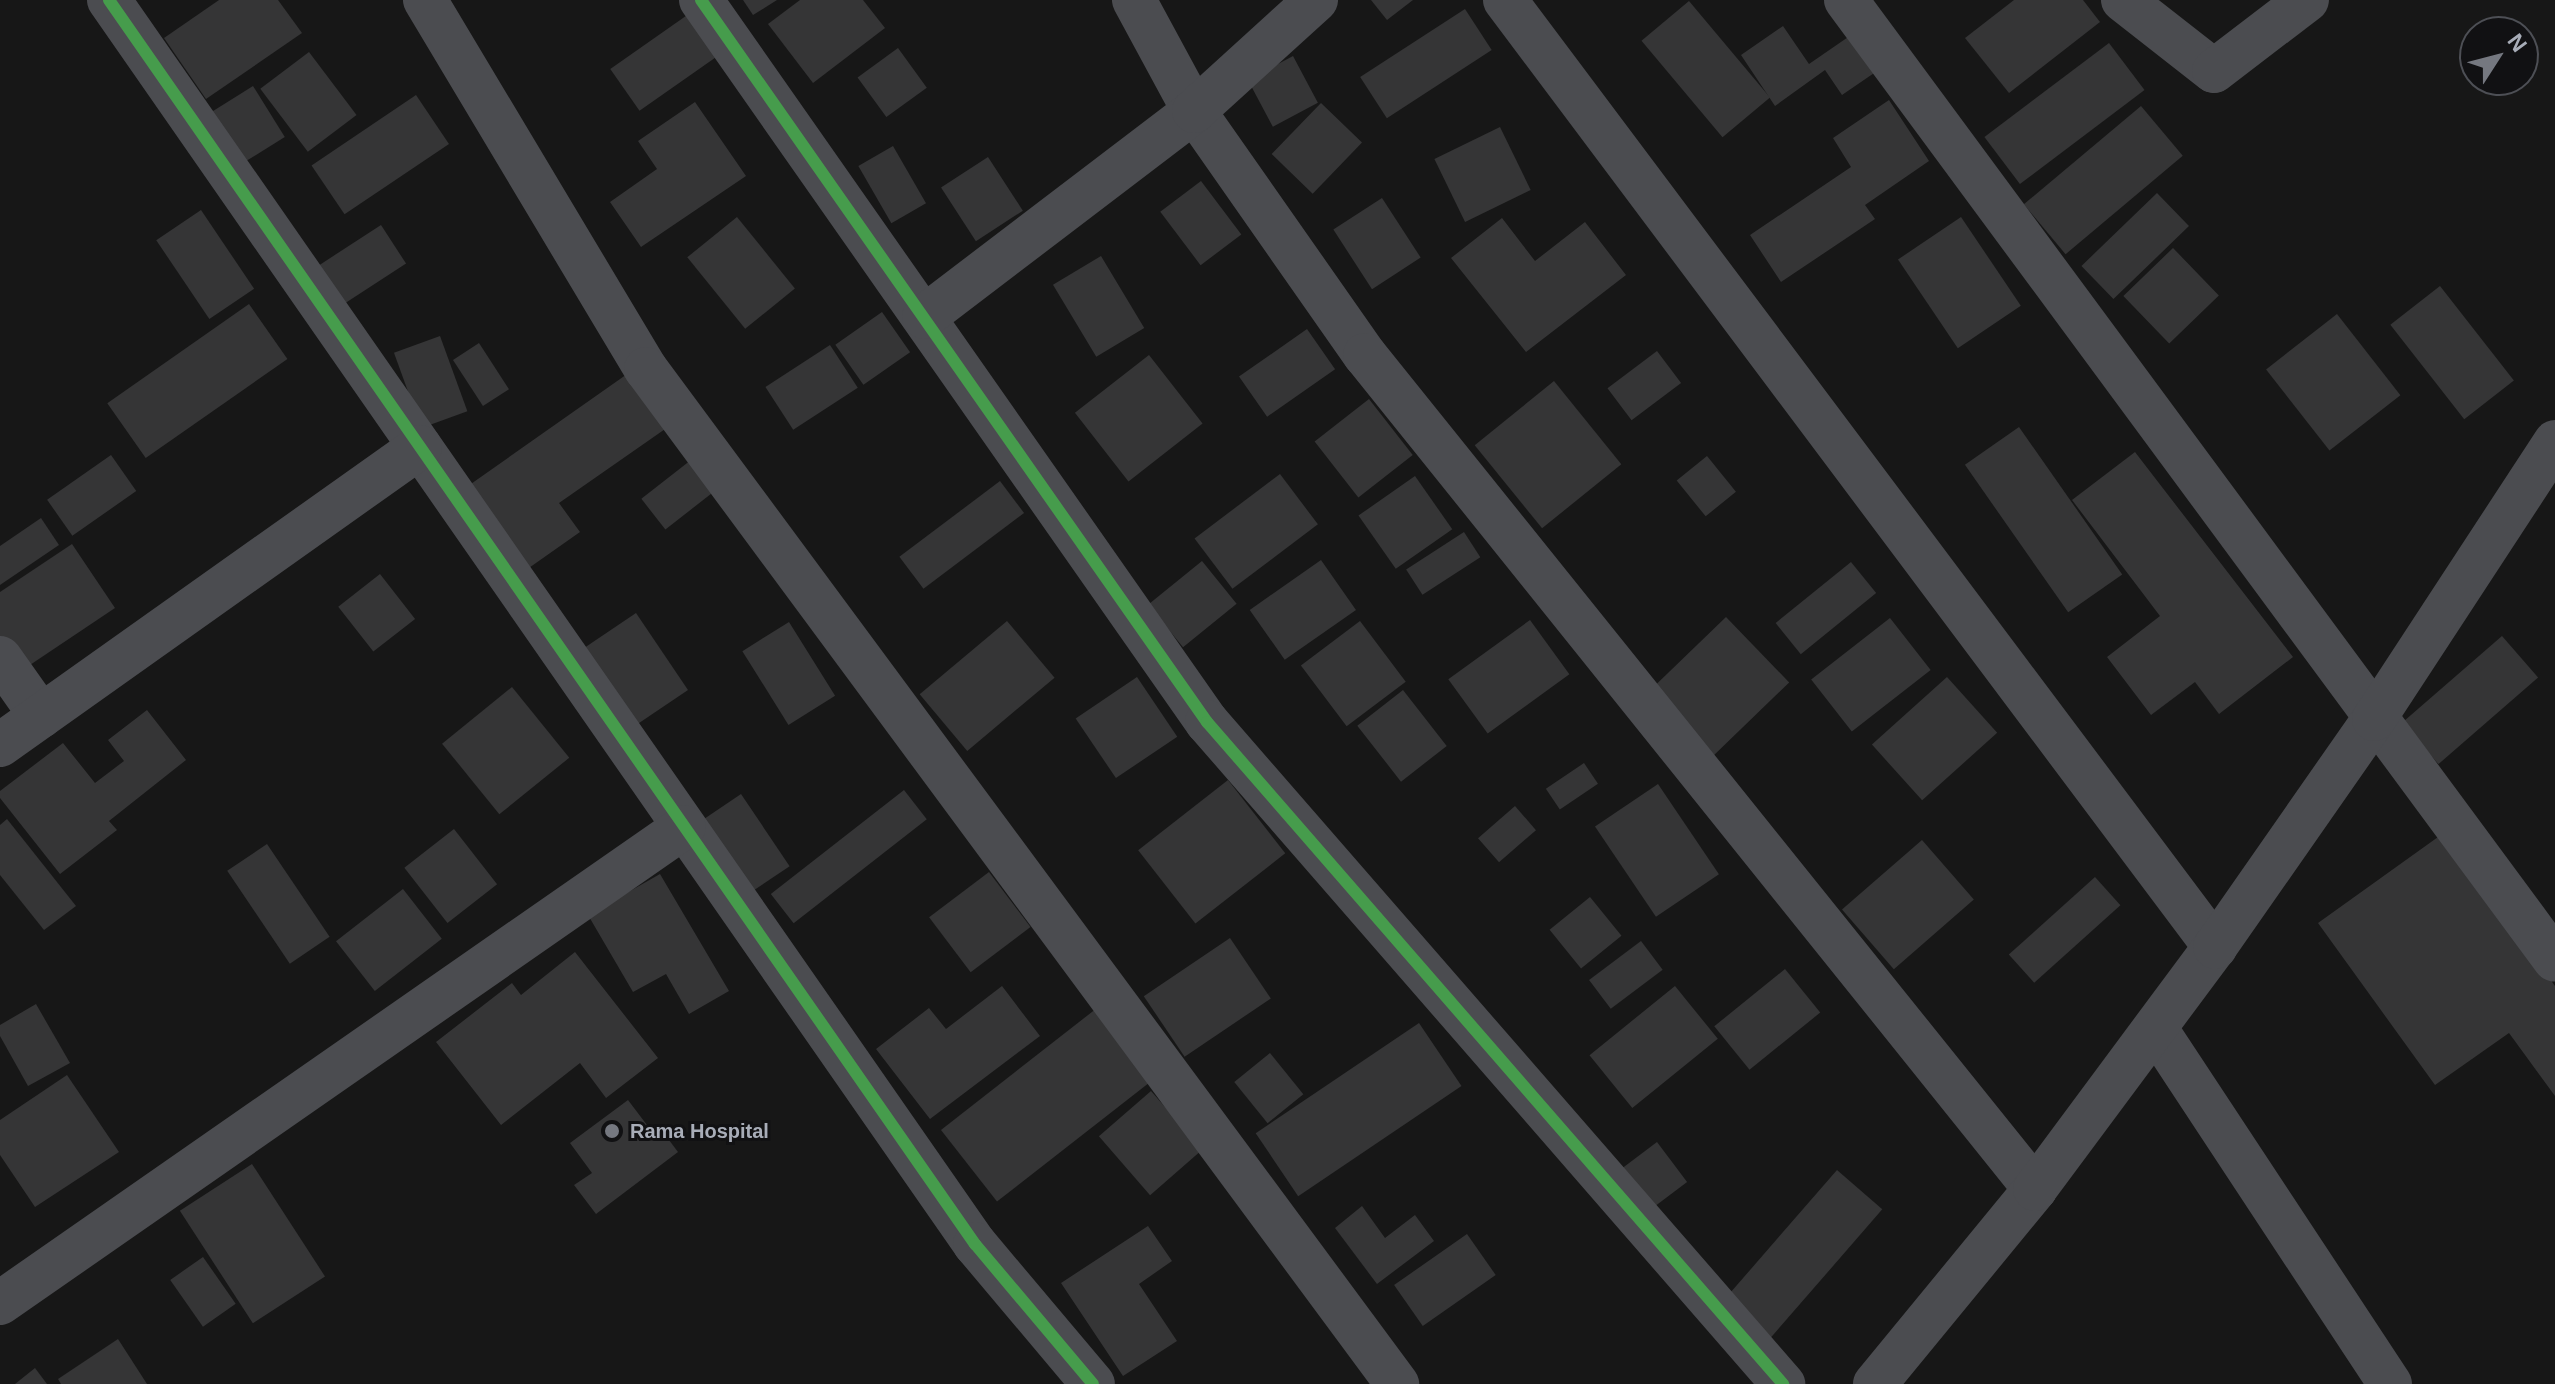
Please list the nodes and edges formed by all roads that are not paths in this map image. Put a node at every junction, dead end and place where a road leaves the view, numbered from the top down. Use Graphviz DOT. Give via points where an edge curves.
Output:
graph roads {
  1 [pos="109,0"];
  2 [pos="425,0"];
  3 [pos="701,0"];
  4 [pos="1134,0"];
  5 [pos="1316,0"];
  6 [pos="1505,0"];
  7 [pos="1846,0"];
  8 [pos="2123,0"];
  9 [pos="2307,0"];
  10 [pos="1194,111"];
  11 [pos="924,317"];
  12 [pos="2555,442"];
  13 [pos="420,447"];
  14 [pos="0,658"];
  15 [pos="41,716"];
  16 [pos="2374,719"];
  17 [pos="0,745"];
  18 [pos="684,827"];
  19 [pos="2215,947"];
  20 [pos="2555,960"];
  21 [pos="2156,1029"];
  22 [pos="2035,1189"];
  23 [pos="0,1303"];
  24 [pos="1093,1384"];
  25 [pos="1397,1384"];
  26 [pos="1783,1384"];
  27 [pos="1875,1384"];
  28 [pos="2390,1384"];
  1 -- 13 [label="street"];
  2 -- 25 [label="street" via="646,369"];
  3 -- 11 [label="street"];
  4 -- 10 [label="street"];
  5 -- 10 [label="street"];
  6 -- 19 [label="street"];
  7 -- 16 [label="street"];
  8 -- 9 [label="street" via="2214,71"];
  10 -- 11 [label="street"];
  10 -- 22 [label="street" via="1365,355"];
  11 -- 26 [label="street" via="1207,722"];
  12 -- 16 [label="street"];
  13 -- 15 [label="street"];
  13 -- 18 [label="street"];
  14 -- 15 [label="street"];
  15 -- 17 [label="street"];
  16 -- 19 [label="street"];
  16 -- 20 [label="street"];
  18 -- 23 [label="street"];
  18 -- 24 [label="street" via="975,1244"];
  19 -- 21 [label="street"];
  21 -- 22 [label="street"];
  21 -- 28 [label="street"];
  22 -- 27 [label="street"];
}
